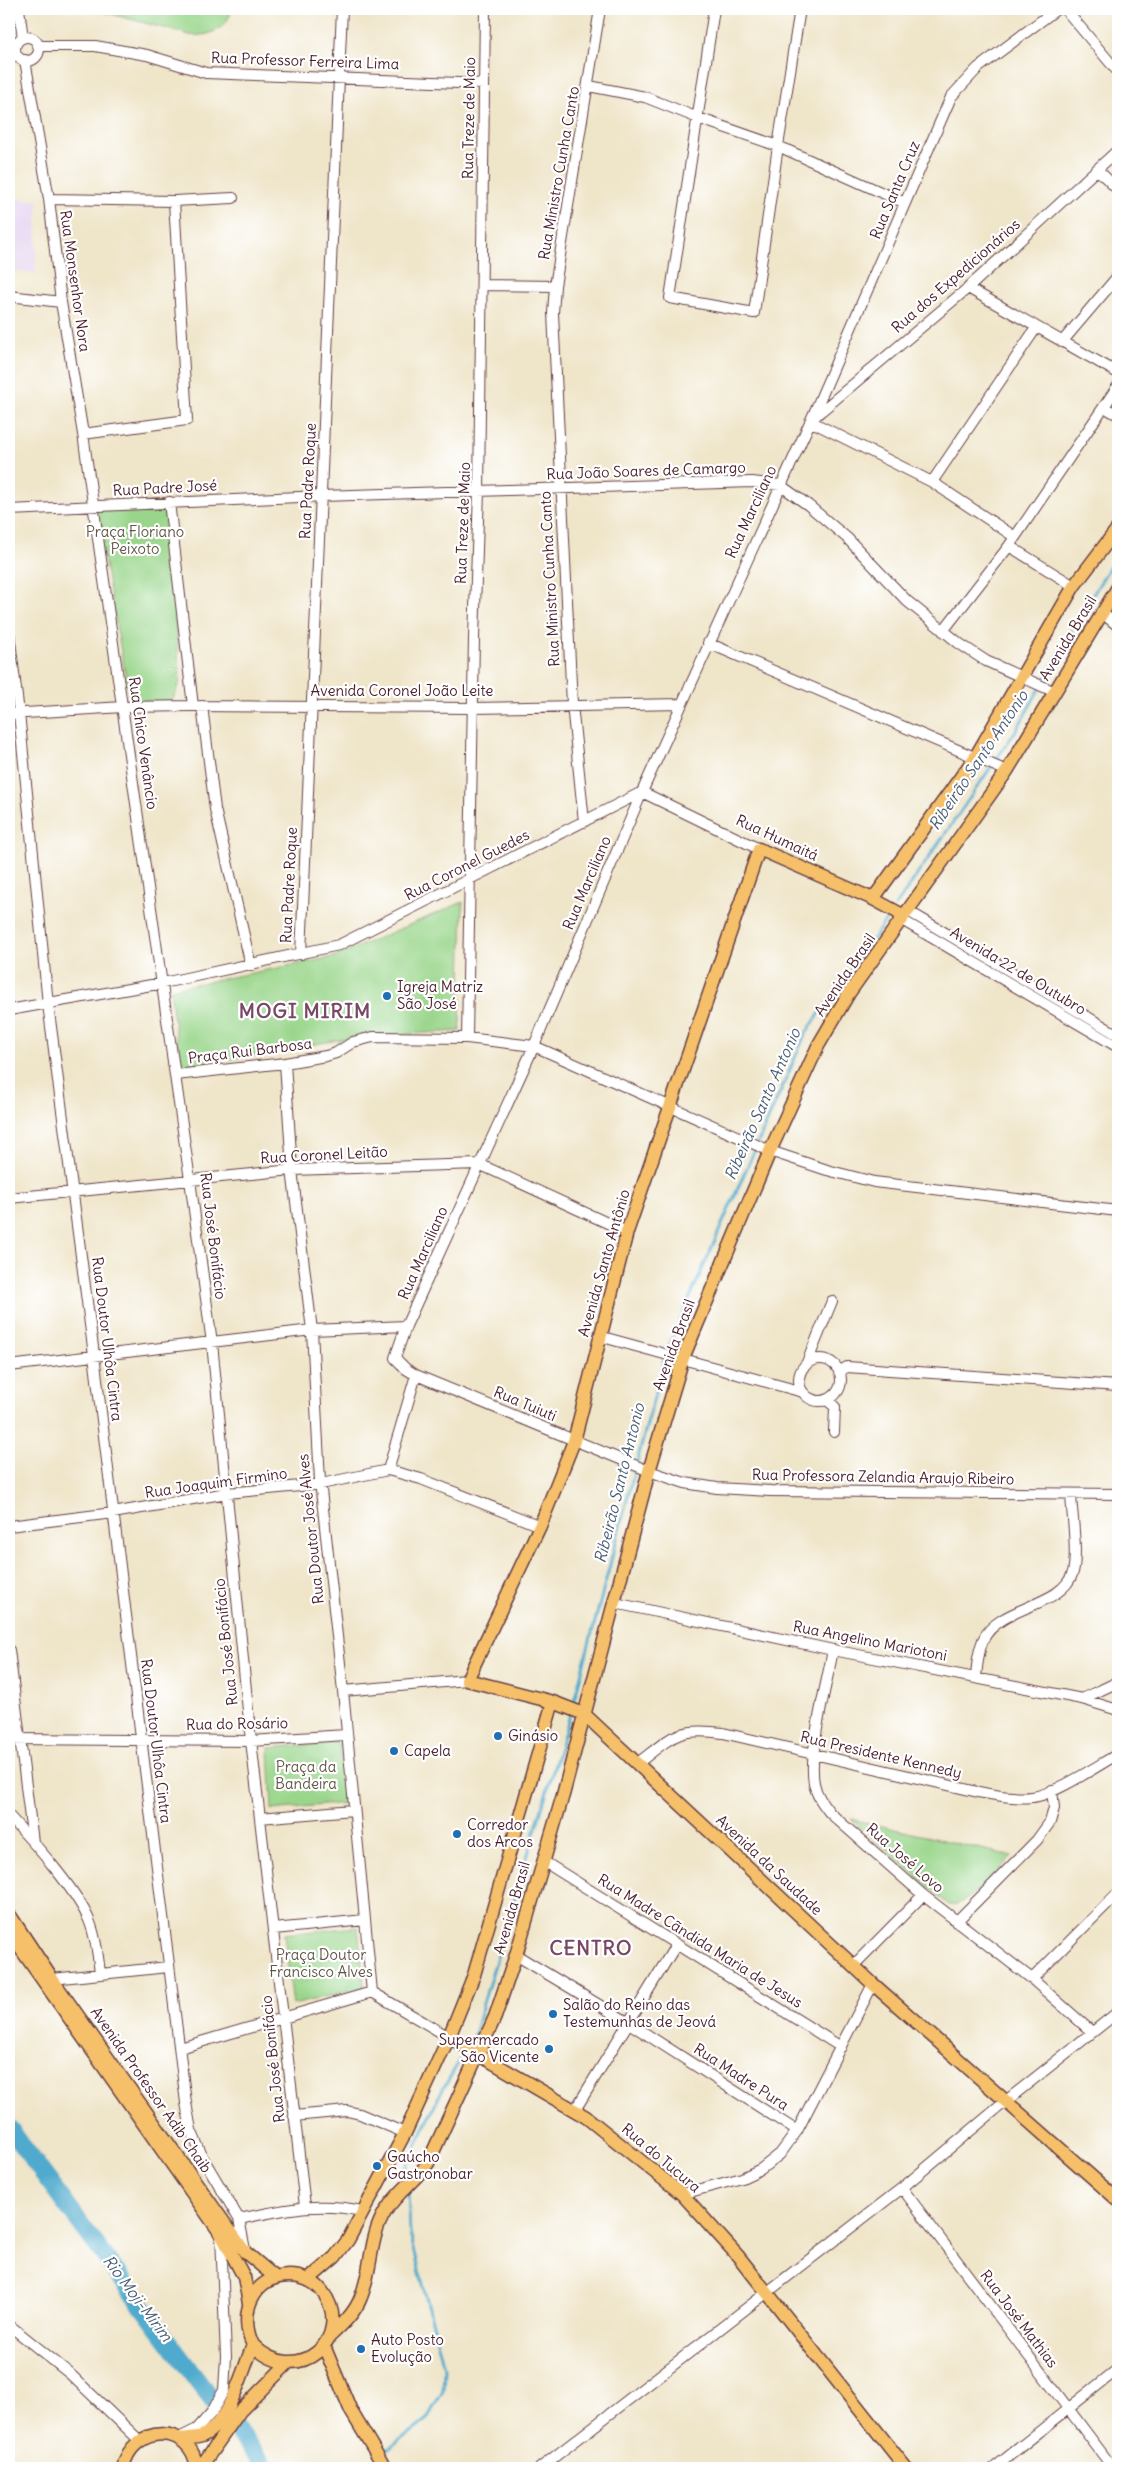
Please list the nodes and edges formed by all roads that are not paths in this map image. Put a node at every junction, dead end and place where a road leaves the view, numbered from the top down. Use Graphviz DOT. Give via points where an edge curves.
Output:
graph roads {
  1 [pos="19,9"];
  2 [pos="342,9"];
  3 [pos="485,9"];
  4 [pos="600,9"];
  5 [pos="714,9"];
  6 [pos="800,9"];
  7 [pos="1057,9"];
  8 [pos="1065,9"];
  9 [pos="23,38"];
  10 [pos="38,46"];
  11 [pos="12,50"];
  12 [pos="25,60"];
  13 [pos="1118,72"];
  14 [pos="340,77"];
  15 [pos="484,84"];
  16 [pos="589,86"];
  17 [pos="698,118"];
  18 [pos="778,146"];
  19 [pos="1118,150"];
  20 [pos="1097,169"];
  21 [pos="1118,190"];
  22 [pos="233,198"];
  23 [pos="49,200"];
  24 [pos="174,200"];
  25 [pos="905,203"];
  26 [pos="1118,276"];
  27 [pos="482,285"];
  28 [pos="555,286"];
  29 [pos="968,288"];
  30 [pos="9,296"];
  31 [pos="61,302"];
  32 [pos="1036,328"];
  33 [pos="1062,342"];
  34 [pos="1118,373"];
  35 [pos="1118,386"];
  36 [pos="1104,407"];
  37 [pos="1118,415"];
  38 [pos="810,421"];
  39 [pos="83,434"];
  40 [pos="932,482"];
  41 [pos="780,485"];
  42 [pos="560,489"];
  43 [pos="479,492"];
  44 [pos="322,496"];
  45 [pos="169,502"];
  46 [pos="92,507"];
  47 [pos="9,510"];
  48 [pos="1118,528"];
  49 [pos="1015,537"];
  50 [pos="1009,546"];
  51 [pos="1074,586"];
  52 [pos="1118,586"];
  53 [pos="1101,612"];
  54 [pos="1118,626"];
  55 [pos="943,631"];
  56 [pos="9,633"];
  57 [pos="708,643"];
  58 [pos="1026,679"];
  59 [pos="1051,690"];
  60 [pos="572,704"];
  61 [pos="681,704"];
  62 [pos="312,705"];
  63 [pos="197,706"];
  64 [pos="123,707"];
  65 [pos="473,708"];
  66 [pos="14,714"];
  67 [pos="981,759"];
  68 [pos="1003,769"];
  69 [pos="642,792"];
  70 [pos="584,822"];
  71 [pos="759,849"];
  72 [pos="470,880"];
  73 [pos="878,902"];
  74 [pos="901,914"];
  75 [pos="301,954"];
  76 [pos="251,966"];
  77 [pos="163,983"];
  78 [pos="48,1004"];
  79 [pos="9,1010"];
  80 [pos="1118,1035"];
  81 [pos="467,1038"];
  82 [pos="534,1046"];
  83 [pos="1118,1047"];
  84 [pos="285,1063"];
  85 [pos="176,1075"];
  86 [pos="670,1106"];
  87 [pos="766,1150"];
  88 [pos="479,1164"];
  89 [pos="292,1170"];
  90 [pos="190,1180"];
  91 [pos="73,1191"];
  92 [pos="9,1198"];
  93 [pos="1118,1211"];
  94 [pos="627,1232"];
  95 [pos="832,1300"];
  96 [pos="406,1326"];
  97 [pos="312,1330"];
  98 [pos="599,1336"];
  99 [pos="212,1343"];
  100 [pos="94,1355"];
  101 [pos="678,1356"];
  102 [pos="395,1358"];
  103 [pos="806,1365"];
  104 [pos="9,1366"];
  105 [pos="839,1372"];
  106 [pos="416,1375"];
  107 [pos="1118,1386"];
  108 [pos="802,1392"];
  109 [pos="827,1400"];
  110 [pos="834,1432"];
  111 [pos="574,1441"];
  112 [pos="645,1469"];
  113 [pos="388,1470"];
  114 [pos="321,1484"];
  115 [pos="227,1494"];
  116 [pos="1118,1494"];
  117 [pos="1071,1495"];
  118 [pos="113,1513"];
  119 [pos="9,1526"];
  120 [pos="540,1526"];
  121 [pos="615,1603"];
  122 [pos="9,1650"];
  123 [pos="833,1650"];
  124 [pos="976,1678"];
  125 [pos="466,1680"];
  126 [pos="1118,1682"];
  127 [pos="343,1691"];
  128 [pos="1082,1699"];
  129 [pos="557,1704"];
  130 [pos="1118,1710"];
  131 [pos="580,1712"];
  132 [pos="346,1735"];
  133 [pos="9,1739"];
  134 [pos="20,1739"];
  135 [pos="141,1740"];
  136 [pos="251,1741"];
  137 [pos="1118,1754"];
  138 [pos="813,1755"];
  139 [pos="638,1763"];
  140 [pos="1052,1790"];
  141 [pos="353,1810"];
  142 [pos="9,1816"];
  143 [pos="260,1818"];
  144 [pos="33,1842"];
  145 [pos="543,1861"];
  146 [pos="1118,1894"];
  147 [pos="923,1895"];
  148 [pos="9,1914"];
  149 [pos="365,1920"];
  150 [pos="956,1922"];
  151 [pos="274,1929"];
  152 [pos="9,1932"];
  153 [pos="676,1945"];
  154 [pos="516,1955"];
  155 [pos="854,1965"];
  156 [pos="168,1967"];
  157 [pos="100,1973"];
  158 [pos="52,1979"];
  159 [pos="1032,1979"];
  160 [pos="873,1984"];
  161 [pos="372,1992"];
  162 [pos="283,2016"];
  163 [pos="1116,2018"];
  164 [pos="629,2023"];
  165 [pos="1092,2032"];
  166 [pos="452,2039"];
  167 [pos="841,2047"];
  168 [pos="180,2048"];
  169 [pos="476,2054"];
  170 [pos="1006,2101"];
  171 [pos="575,2110"];
  172 [pos="294,2116"];
  173 [pos="797,2131"];
  174 [pos="405,2133"];
  175 [pos="902,2188"];
  176 [pos="682,2194"];
  177 [pos="1118,2200"];
  178 [pos="305,2206"];
  179 [pos="362,2211"];
  180 [pos="238,2219"];
  181 [pos="220,2234"];
  182 [pos="245,2252"];
  183 [pos="276,2278"];
  184 [pos="308,2280"];
  185 [pos="768,2292"];
  186 [pos="249,2303"];
  187 [pos="9,2325"];
  188 [pos="327,2340"];
  189 [pos="253,2345"];
  190 [pos="288,2363"];
  191 [pos="1118,2369"];
  192 [pos="228,2395"];
  193 [pos="1068,2410"];
  194 [pos="220,2429"];
  195 [pos="179,2438"];
  196 [pos="139,2440"];
  197 [pos="123,2468"];
  198 [pos="198,2468"];
  199 [pos="385,2468"];
  200 [pos="540,2468"];
  201 [pos="906,2468"];
  202 [pos="994,2468"];
  203 [pos="1113,2468"];
  1 -- 9 [label="street"];
  2 -- 14 [label="street, Rua Padre Roque"];
  3 -- 15 [label="street, Rua Treze de Maio"];
  4 -- 16 [label="street, Rua Ministro Cunha Canto"];
  5 -- 17 [label="street"];
  6 -- 18 [label="street"];
  7 -- 25 [label="street, Rua Santa Cruz" via="1024,32 951,97"];
  8 -- 13 [label="street"];
  9 -- 10 [label="street" via="31,38"];
  9 -- 11 [label="street"];
  10 -- 12 [label="street" via="36,56"];
  10 -- 14 [label="street, Rua Professor Ferreira Lima" via="95,46 147,55 206,73"];
  11 -- 12 [label="street"];
  12 -- 23 [label="street, Rua Monsenhor Nora"];
  14 -- 15 [label="street, Rua Professor Ferreira Lima"];
  14 -- 44 [label="street, Rua Padre Roque"];
  15 -- 27 [label="street, Rua Treze de Maio"];
  16 -- 17 [label="street" via="645,97"];
  16 -- 28 [label="street, Rua Ministro Cunha Canto"];
  17 -- 18 [label="street"];
  17 -- 18 [label="street" via="670,298 754,313"];
  18 -- 25 [label="street"];
  19 -- 20 [label="street, Rua dos Expedicionários"];
  20 -- 21 [label="street"];
  20 -- 29 [label="street, Rua dos Expedicionários"];
  22 -- 24 [label="street"];
  23 -- 24 [label="street"];
  23 -- 31 [label="street, Rua Monsenhor Nora"];
  24 -- 39 [label="street" via="187,420"];
  25 -- 38 [label="street, Rua Santa Cruz"];
  26 -- 33 [label="street"];
  27 -- 28 [label="street"];
  27 -- 43 [label="street, Rua Treze de Maio"];
  28 -- 42 [label="street, Rua Ministro Cunha Canto" via="553,313"];
  29 -- 32 [label="street"];
  29 -- 38 [label="street, Rua dos Expedicionários"];
  30 -- 31 [label="street"];
  31 -- 39 [label="street, Rua Monsenhor Nora"];
  32 -- 33 [label="street"];
  32 -- 40 [label="street"];
  33 -- 34 [label="street"];
  35 -- 36 [label="street"];
  36 -- 37 [label="street"];
  36 -- 49 [label="street"];
  38 -- 40 [label="street"];
  38 -- 41 [label="street, Rua Marciliano"];
  39 -- 46 [label="street, Rua Monsenhor Nora"];
  40 -- 49 [label="street"];
  41 -- 42 [label="street, Rua João Soares de Camargo" via="752,482"];
  41 -- 55 [label="street" via="846,538 907,601"];
  41 -- 57 [label="street, Rua Marciliano"];
  42 -- 43 [label="street, Rua João Soares de Camargo"];
  42 -- 60 [label="street, Rua Ministro Cunha Canto"];
  43 -- 44 [label="street, Rua João Soares de Camargo"];
  43 -- 65 [label="street, Rua Treze de Maio"];
  44 -- 45 [label="street, Rua Padre José"];
  44 -- 62 [label="street, Rua Padre Roque"];
  45 -- 46 [label="street, Rua Padre José"];
  45 -- 63 [label="street"];
  46 -- 47 [label="street, Rua Padre José"];
  46 -- 64 [label="street, Rua Chico Venâncio"];
  48 -- 51 [label="main road, Avenida Brasil"];
  49 -- 50 [label="street"];
  50 -- 51 [label="street"];
  50 -- 55 [label="street"];
  51 -- 58 [label="main road, Avenida Brasil"];
  52 -- 53 [label="main road, Avenida Brasil"];
  53 -- 54 [label="street"];
  53 -- 59 [label="main road, Avenida Brasil"];
  55 -- 58 [label="street" via="986,661"];
  56 -- 66 [label="street, Rua Doutor Ulhôa Cintra"];
  57 -- 61 [label="street, Rua Marciliano"];
  57 -- 67 [label="street"];
  58 -- 59 [label="street"];
  58 -- 67 [label="main road, Avenida Brasil"];
  59 -- 68 [label="main road, Avenida Brasil"];
  60 -- 61 [label="street, Avenida Coronel João Leite"];
  60 -- 65 [label="street, Avenida Coronel João Leite"];
  60 -- 70 [label="street, Rua Ministro Cunha Canto"];
  61 -- 69 [label="street, Rua Marciliano"];
  62 -- 63 [label="street, Avenida Coronel João Leite"];
  62 -- 65 [label="street, Avenida Coronel João Leite"];
  62 -- 75 [label="street, Rua Padre Roque"];
  63 -- 64 [label="street, Avenida Coronel João Leite"];
  63 -- 76 [label="street" via="215,809"];
  64 -- 66 [label="street, Avenida Coronel João Leite"];
  64 -- 77 [label="street, Rua Chico Venâncio"];
  65 -- 72 [label="street, Rua Treze de Maio"];
  66 -- 78 [label="street, Rua Doutor Ulhôa Cintra"];
  67 -- 68 [label="street"];
  67 -- 73 [label="main road, Avenida Brasil"];
  68 -- 74 [label="main road, Avenida Brasil"];
  69 -- 70 [label="street, Rua Coronel Guedes"];
  69 -- 71 [label="street, Rua Humaitá"];
  69 -- 82 [label="street, Rua Marciliano"];
  70 -- 72 [label="street, Rua Coronel Guedes"];
  71 -- 73 [label="main road, Rua Humaitá"];
  71 -- 86 [label="main road, Avenida Santo Antônio"];
  72 -- 75 [label="street, Rua Coronel Guedes" via="339,945"];
  72 -- 81 [label="street, Rua Treze de Maio"];
  73 -- 74 [label="main road, Rua Humaitá"];
  74 -- 80 [label="street, Avenida 22 de Outubro"];
  74 -- 83 [label="street, Avenida 22 de Outubro"];
  74 -- 87 [label="main road, Avenida Brasil" via="818,1046"];
  75 -- 76 [label="street"];
  76 -- 77 [label="street"];
  77 -- 78 [label="street"];
  77 -- 85 [label="street, Praça Rui Barbosa"];
  78 -- 79 [label="street"];
  78 -- 91 [label="street, Rua Doutor Ulhôa Cintra"];
  81 -- 82 [label="street, Praça Rui Barbosa"];
  81 -- 84 [label="street, Praça Rui Barbosa" via="373,1037 353,1042 326,1056"];
  82 -- 86 [label="street, Praça Rui Barbosa"];
  82 -- 88 [label="street, Rua Marciliano"];
  84 -- 85 [label="street, Praça Rui Barbosa"];
  84 -- 89 [label="street, Rua Doutor José Alves"];
  85 -- 90 [label="street, Rua José Bonifácio"];
  86 -- 87 [label="street, Praça Rui Barbosa"];
  86 -- 94 [label="main road, Avenida Santo Antônio"];
  87 -- 93 [label="street, Praça Rui Barbosa" via="874,1182"];
  87 -- 101 [label="main road, Avenida Brasil"];
  88 -- 89 [label="street, Rua Coronel Leitão"];
  88 -- 94 [label="street, Rua Coronel Leitão"];
  88 -- 96 [label="street, Rua Marciliano"];
  89 -- 90 [label="street, Rua Coronel Leitão"];
  89 -- 97 [label="street, Rua Doutor José Alves"];
  90 -- 91 [label="street, Rua Coronel Leitão"];
  90 -- 99 [label="street, Rua José Bonifácio"];
  91 -- 92 [label="street, Rua Coronel Leitão"];
  91 -- 100 [label="street, Rua Doutor Ulhôa Cintra"];
  94 -- 98 [label="main road, Avenida Santo Antônio"];
  95 -- 103 [label="street"];
  96 -- 97 [label="street"];
  96 -- 102 [label="street, Rua Marciliano"];
  97 -- 99 [label="street"];
  97 -- 114 [label="street, Rua Doutor José Alves"];
  98 -- 101 [label="street"];
  98 -- 111 [label="main road, Avenida Santo Antônio"];
  99 -- 100 [label="street"];
  99 -- 115 [label="street, Rua José Bonifácio"];
  100 -- 104 [label="street"];
  100 -- 118 [label="street, Rua Doutor Ulhôa Cintra"];
  101 -- 108 [label="street"];
  101 -- 112 [label="main road, Avenida Brasil"];
  102 -- 106 [label="street, Rua Tuiuti"];
  103 -- 105 [label="street" via="824,1360 836,1366"];
  103 -- 108 [label="street" via="799,1378"];
  105 -- 107 [label="street" via="847,1367"];
  105 -- 109 [label="street" via="838,1391"];
  106 -- 111 [label="street, Rua Tuiuti"];
  106 -- 113 [label="street"];
  108 -- 109 [label="street" via="814,1400"];
  109 -- 110 [label="street" via="834,1407"];
  111 -- 112 [label="street, Rua Tuiuti"];
  111 -- 120 [label="main road, Avenida Santo Antônio"];
  112 -- 117 [label="street, Rua Professora Zelandia Araujo Ribeiro" via="685,1483 762,1491"];
  112 -- 121 [label="main road, Avenida Brasil"];
  113 -- 114 [label="street, Rua Joaquim Firmino"];
  113 -- 120 [label="street" via="421,1479"];
  114 -- 115 [label="street, Rua Joaquim Firmino"];
  114 -- 127 [label="street, Rua Doutor José Alves"];
  115 -- 118 [label="street, Rua Joaquim Firmino"];
  115 -- 136 [label="street, Rua José Bonifácio"];
  116 -- 117 [label="street, Rua Professora Zelandia Araujo Ribeiro"];
  117 -- 124 [label="street" via="1073,1571 1067,1584 992,1628 978,1653"];
  118 -- 119 [label="street, Rua Joaquim Firmino"];
  118 -- 135 [label="street, Rua Doutor Ulhôa Cintra"];
  120 -- 125 [label="main road, Avenida Santo Antônio"];
  121 -- 123 [label="street, Rua Angelino Mariotoni"];
  121 -- 131 [label="main road, Avenida Brasil"];
  122 -- 134 [label="street"];
  123 -- 124 [label="street, Rua Angelino Mariotoni"];
  123 -- 138 [label="street, Rua José Lovo"];
  124 -- 128 [label="street, Rua Angelino Mariotoni"];
  125 -- 127 [label="street, Avenida da Saudade"];
  125 -- 129 [label="main road, Avenida da Saudade"];
  126 -- 128 [label="street"];
  127 -- 132 [label="street, Rua Doutor José Alves"];
  128 -- 130 [label="street, Rua Angelino Mariotoni"];
  129 -- 131 [label="main road, Avenida da Saudade"];
  129 -- 166 [label="main road, Avenida Brasil"];
  131 -- 139 [label="main road, Avenida da Saudade"];
  131 -- 145 [label="main road, Avenida Brasil"];
  132 -- 136 [label="street, Rua do Rosário"];
  132 -- 141 [label="street, Rua Doutor José Alves"];
  133 -- 134 [label="street, Rua do Rosário"];
  134 -- 135 [label="street, Rua do Rosário"];
  134 -- 144 [label="street"];
  135 -- 136 [label="street, Rua do Rosário"];
  135 -- 156 [label="street, Rua Doutor Ulhôa Cintra"];
  136 -- 143 [label="street, Rua José Bonifácio"];
  137 -- 140 [label="street, Rua Presidente Kennedy"];
  138 -- 139 [label="street, Rua Presidente Kennedy" via="699,1730 684,1731"];
  138 -- 140 [label="street, Rua Presidente Kennedy" via="1012,1798 1034,1797"];
  138 -- 147 [label="street, Rua José Lovo" via="814,1783 830,1813"];
  139 -- 155 [label="main road, Avenida da Saudade"];
  140 -- 150 [label="street" via="1054,1808 1050,1822"];
  141 -- 143 [label="street"];
  141 -- 149 [label="street, Rua Doutor José Alves"];
  142 -- 144 [label="street"];
  143 -- 151 [label="street, Rua José Bonifácio"];
  144 -- 157 [label="street" via="89,1920"];
  145 -- 153 [label="street, Rua Madre Cãndida Maria de Jesus"];
  145 -- 154 [label="main road, Avenida Brasil"];
  146 -- 159 [label="street"];
  147 -- 150 [label="street, Rua José Lovo"];
  147 -- 155 [label="street"];
  148 -- 158 [label="main road, Avenida Professor Adib Chaib"];
  149 -- 151 [label="street"];
  149 -- 161 [label="street, Rua Doutor José Alves"];
  150 -- 159 [label="street, Rua José Lovo"];
  151 -- 162 [label="street, Rua José Bonifácio"];
  152 -- 181 [label="main road, Avenida Professor Adib Chaib"];
  153 -- 164 [label="street"];
  153 -- 167 [label="street, Rua Madre Cãndida Maria de Jesus"];
  154 -- 164 [label="street, Rua Madre Pura"];
  154 -- 169 [label="main road, Avenida Brasil" via="495,2017"];
  155 -- 160 [label="main road, Avenida da Saudade"];
  156 -- 157 [label="street"];
  156 -- 168 [label="street, Rua Doutor Ulhôa Cintra"];
  157 -- 158 [label="street"];
  158 -- 182 [label="main road, Avenida Professor Adib Chaib"];
  159 -- 165 [label="street, Rua José Lovo"];
  160 -- 167 [label="street"];
  160 -- 170 [label="main road, Avenida da Saudade"];
  161 -- 162 [label="street"];
  161 -- 166 [label="street, Rua do Tucura"];
  162 -- 168 [label="street"];
  162 -- 172 [label="street, Rua José Bonifácio"];
  163 -- 165 [label="street"];
  164 -- 171 [label="street"];
  164 -- 173 [label="street, Rua Madre Pura"];
  165 -- 170 [label="street"];
  166 -- 169 [label="main road, Rua do Tucura"];
  166 -- 174 [label="main road, Avenida Brasil"];
  167 -- 173 [label="street"];
  168 -- 180 [label="street, Rua Doutor Ulhôa Cintra" via="191,2130"];
  169 -- 171 [label="main road, Rua do Tucura"];
  169 -- 188 [label="main road, Avenida Brasil" via="434,2150 418,2178 397,2196 376,2230 361,2297 352,2314"];
  170 -- 175 [label="street"];
  170 -- 177 [label="main road, Avenida da Saudade"];
  171 -- 176 [label="main road, Rua do Tucura"];
  172 -- 174 [label="street" via="346,2111"];
  172 -- 178 [label="street, Rua José Bonifácio"];
  173 -- 176 [label="street" via="780,2154 761,2169 742,2178"];
  174 -- 179 [label="main road, Avenida Brasil"];
  175 -- 185 [label="street"];
  175 -- 193 [label="street, Rua José Mathias"];
  176 -- 185 [label="main road, Rua do Tucura"];
  178 -- 179 [label="street" via="338,2206"];
  178 -- 180 [label="street"];
  179 -- 184 [label="main road, Avenida Brasil" via="348,2240 335,2257"];
  180 -- 182 [label="street, Rua Doutor Ulhôa Cintra"];
  181 -- 186 [label="main road, Avenida Professor Adib Chaib" via="244,2277"];
  181 -- 192 [label="street"];
  182 -- 183 [label="main road, Avenida Professor Adib Chaib"];
  183 -- 184 [label="main road" via="292,2276"];
  183 -- 186 [label="main road" via="264,2283"];
  184 -- 188 [label="main road" via="327,2298 332,2310 333,2323"];
  185 -- 200 [label="street"];
  185 -- 201 [label="main road, Rua do Tucura"];
  186 -- 189 [label="main road" via="246,2324"];
  187 -- 196 [label="street" via="69,2374"];
  188 -- 190 [label="main road" via="308,2359"];
  188 -- 199 [label="main road" via="339,2386"];
  189 -- 190 [label="main road" via="262,2354"];
  189 -- 192 [label="main road"];
  190 -- 194 [label="main road"];
  191 -- 193 [label="street"];
  192 -- 194 [label="main road"];
  192 -- 195 [label="street" via="197,2429"];
  193 -- 202 [label="street"];
  193 -- 203 [label="street, Rua José Mathias"];
  194 -- 195 [label="main road" via="201,2436"];
  194 -- 198 [label="main road"];
  195 -- 196 [label="main road" via="154,2434"];
  195 -- 198 [label="main road" via="189,2447"];
  196 -- 197 [label="main road" via="125,2458"];
}
